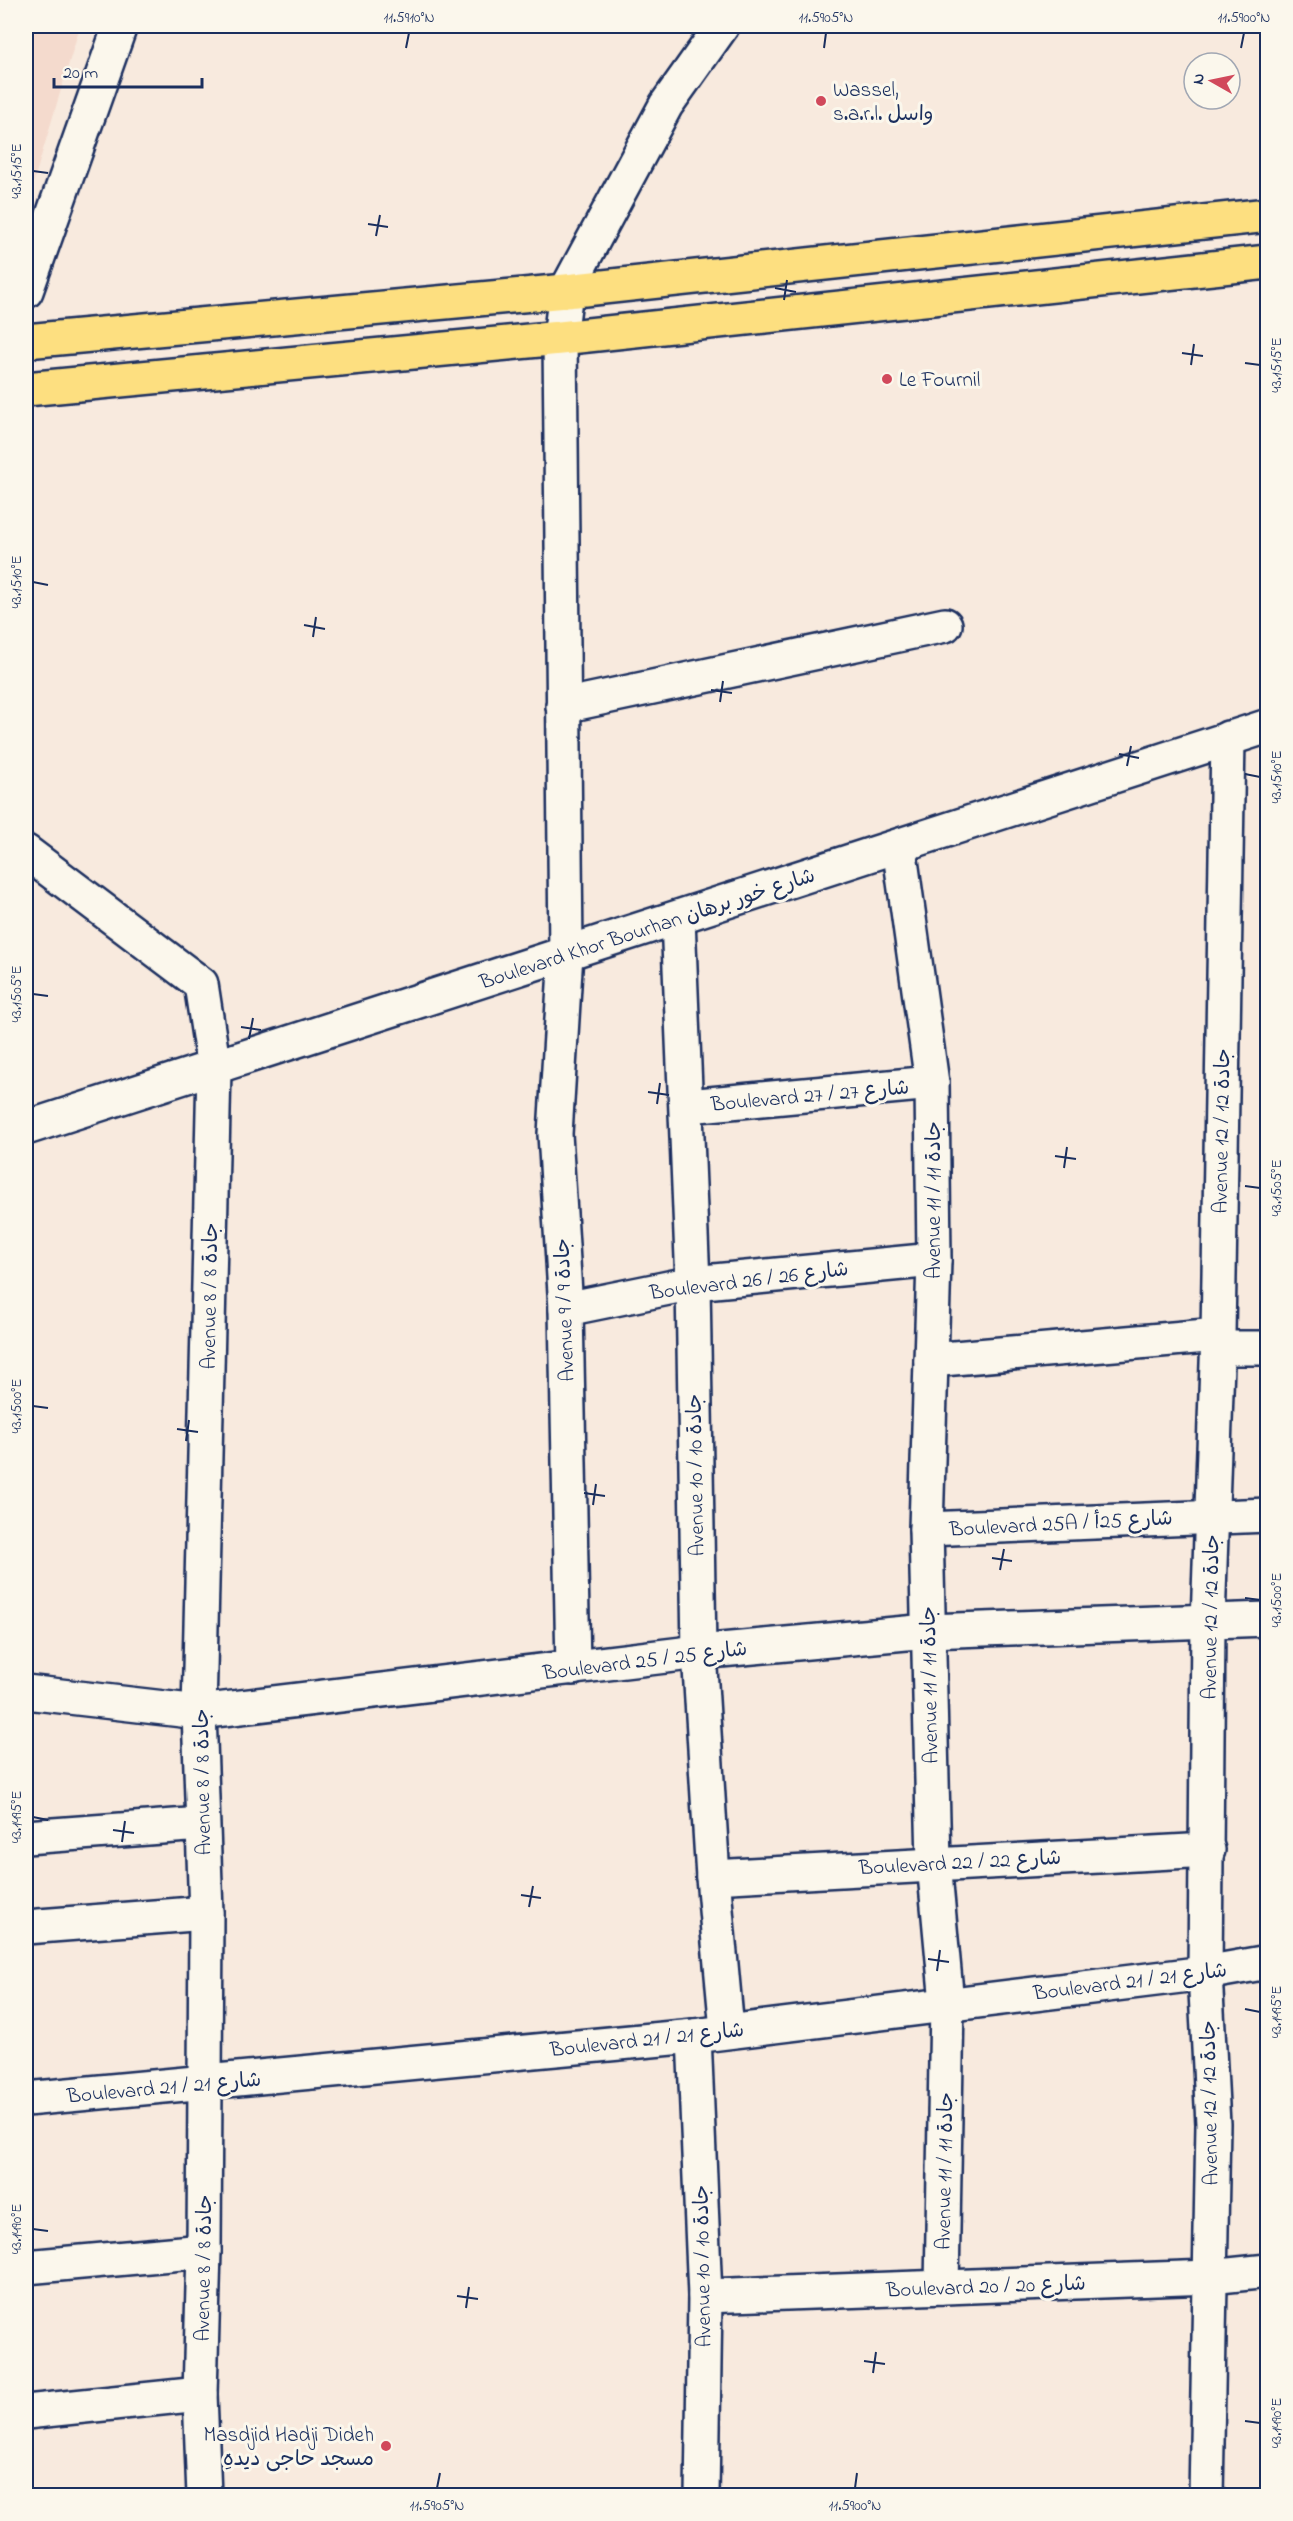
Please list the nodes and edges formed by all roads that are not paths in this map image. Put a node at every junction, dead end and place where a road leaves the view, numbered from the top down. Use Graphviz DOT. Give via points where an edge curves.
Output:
graph roads {
  1 [pos="120,26"];
  2 [pos="722,26"];
  3 [pos="1268,215"];
  4 [pos="1268,262"];
  5 [pos="26,291"];
  6 [pos="566,291"];
  7 [pos="560,338"];
  8 [pos="26,341"];
  9 [pos="26,389"];
  10 [pos="945,625"];
  11 [pos="563,706"];
  12 [pos="1268,726"];
  13 [pos="1228,738"];
  14 [pos="898,846"];
  15 [pos="26,852"];
  16 [pos="678,918"];
  17 [pos="566,953"];
  18 [pos="214,1069"];
  19 [pos="932,1083"];
  20 [pos="688,1106"];
  21 [pos="26,1128"];
  22 [pos="934,1260"];
  23 [pos="693,1283"];
  24 [pos="566,1309"];
  25 [pos="1218,1341"];
  26 [pos="1268,1348"];
  27 [pos="931,1360"];
  28 [pos="1268,1515"];
  29 [pos="1212,1516"];
  30 [pos="926,1529"];
  31 [pos="1268,1619"];
  32 [pos="1208,1622"];
  33 [pos="928,1631"];
  34 [pos="699,1652"];
  35 [pos="573,1668"];
  36 [pos="26,1692"];
  37 [pos="200,1712"];
  38 [pos="202,1824"];
  39 [pos="26,1837"];
  40 [pos="1208,1850"];
  41 [pos="934,1863"];
  42 [pos="713,1876"];
  43 [pos="206,1913"];
  44 [pos="26,1928"];
  45 [pos="1268,1962"];
  46 [pos="1205,1973"];
  47 [pos="947,2003"];
  48 [pos="727,2030"];
  49 [pos="694,2036"];
  50 [pos="206,2084"];
  51 [pos="26,2099"];
  52 [pos="204,2251"];
  53 [pos="26,2267"];
  54 [pos="1268,2271"];
  55 [pos="1210,2277"];
  56 [pos="942,2287"];
  57 [pos="705,2296"];
  58 [pos="200,2394"];
  59 [pos="26,2412"];
  60 [pos="204,2496"];
  61 [pos="702,2496"];
  62 [pos="1206,2496"];
  1 -- 5 [label="street"];
  2 -- 6 [label="street" via="666,105"];
  3 -- 6 [label="main road"];
  4 -- 7 [label="main road"];
  6 -- 7 [label="street, Avenue 9 / جادة 9"];
  6 -- 8 [label="main road"];
  7 -- 9 [label="main road"];
  7 -- 11 [label="street, Avenue 9 / جادة 9"];
  10 -- 11 [label="street"];
  11 -- 17 [label="street, Avenue 9 / جادة 9"];
  12 -- 13 [label="street, Boulevard Khor Bourhan شارع خور برهان"];
  13 -- 14 [label="street, Boulevard Khor Bourhan شارع خور برهان"];
  13 -- 25 [label="street, Avenue 12 / جادة 12"];
  14 -- 16 [label="street, Boulevard Khor Bourhan شارع خور برهان"];
  14 -- 19 [label="street, Avenue 11 / جادة 11"];
  15 -- 18 [label="street, Avenue 8 / جادة 8" via="201,984"];
  16 -- 17 [label="street, Boulevard Khor Bourhan شارع خور برهان"];
  16 -- 20 [label="street, Avenue 10 / جادة 10"];
  17 -- 18 [label="street, Boulevard Khor Bourhan شارع خور برهان"];
  17 -- 24 [label="street, Avenue 9 / جادة 9" via="555,1134"];
  18 -- 21 [label="street, Boulevard Khor Bourhan شارع خور برهان"];
  18 -- 37 [label="street, Avenue 8 / جادة 8"];
  19 -- 20 [label="street, Boulevard 27 / شارع 27"];
  19 -- 22 [label="street, Avenue 11 / جادة 11"];
  20 -- 23 [label="street, Avenue 10 / جادة 10"];
  22 -- 23 [label="street, Boulevard 26 / شارع 26"];
  22 -- 27 [label="street, Avenue 11 / جادة 11"];
  23 -- 24 [label="street, Boulevard 26 / شارع 26"];
  23 -- 34 [label="street, Avenue 10 / جادة 10"];
  24 -- 35 [label="street, Avenue 9 / جادة 9"];
  25 -- 26 [label="street"];
  25 -- 27 [label="street"];
  25 -- 29 [label="street, Avenue 12 / جادة 12"];
  27 -- 30 [label="street, Avenue 11 / جادة 11"];
  28 -- 29 [label="street, Boulevard 25A / شارع 25أ"];
  29 -- 30 [label="street, Boulevard 25A / شارع 25أ"];
  29 -- 32 [label="street, Avenue 12 / جادة 12"];
  30 -- 33 [label="street, Avenue 11 / جادة 11"];
  31 -- 32 [label="street, Boulevard 25 / شارع 25"];
  32 -- 33 [label="street, Boulevard 25 / شارع 25"];
  32 -- 40 [label="street, Avenue 12 / جادة 12"];
  33 -- 34 [label="street, Boulevard 25 / شارع 25"];
  33 -- 41 [label="street, Avenue 11 / جادة 11"];
  34 -- 35 [label="street, Boulevard 25 / شارع 25"];
  34 -- 42 [label="street, Avenue 10 / جادة 10"];
  35 -- 37 [label="street, Boulevard 25 / شارع 25"];
  36 -- 37 [label="street, Boulevard 25 / شارع 25"];
  37 -- 38 [label="street, Avenue 8 / جادة 8"];
  38 -- 39 [label="street"];
  38 -- 43 [label="street, Avenue 8 / جادة 8"];
  40 -- 41 [label="street, Boulevard 22 / شارع 22"];
  40 -- 46 [label="street, Avenue 12 / جادة 12"];
  41 -- 42 [label="street, Boulevard 22 / شارع 22"];
  41 -- 47 [label="street, Avenue 11 / جادة 11"];
  42 -- 48 [label="street, Avenue 10 / جادة 10"];
  43 -- 44 [label="street"];
  43 -- 50 [label="street, Avenue 8 / جادة 8"];
  45 -- 46 [label="street, Boulevard 21 / شارع 21"];
  46 -- 47 [label="street, Boulevard 21 / شارع 21"];
  46 -- 55 [label="street, Avenue 12 / جادة 12" via="1213,2124"];
  47 -- 48 [label="street, Boulevard 21 / شارع 21"];
  47 -- 56 [label="street, Avenue 11 / جادة 11"];
  48 -- 49 [label="street, Boulevard 21 / شارع 21"];
  49 -- 50 [label="street, Boulevard 21 / شارع 21"];
  49 -- 57 [label="street, Avenue 10 / جادة 10"];
  50 -- 51 [label="street, Boulevard 21 / شارع 21"];
  50 -- 52 [label="street, Avenue 8 / جادة 8"];
  52 -- 53 [label="street"];
  52 -- 58 [label="street, Avenue 8 / جادة 8"];
  54 -- 55 [label="street, Boulevard 20 / شارع 20"];
  55 -- 56 [label="street, Boulevard 20 / شارع 20"];
  55 -- 62 [label="street, Avenue 12 / جادة 12"];
  56 -- 57 [label="street, Boulevard 20 / شارع 20"];
  57 -- 61 [label="street, Avenue 10 / جادة 10"];
  58 -- 59 [label="street"];
  58 -- 60 [label="street, Avenue 8 / جادة 8"];
}
